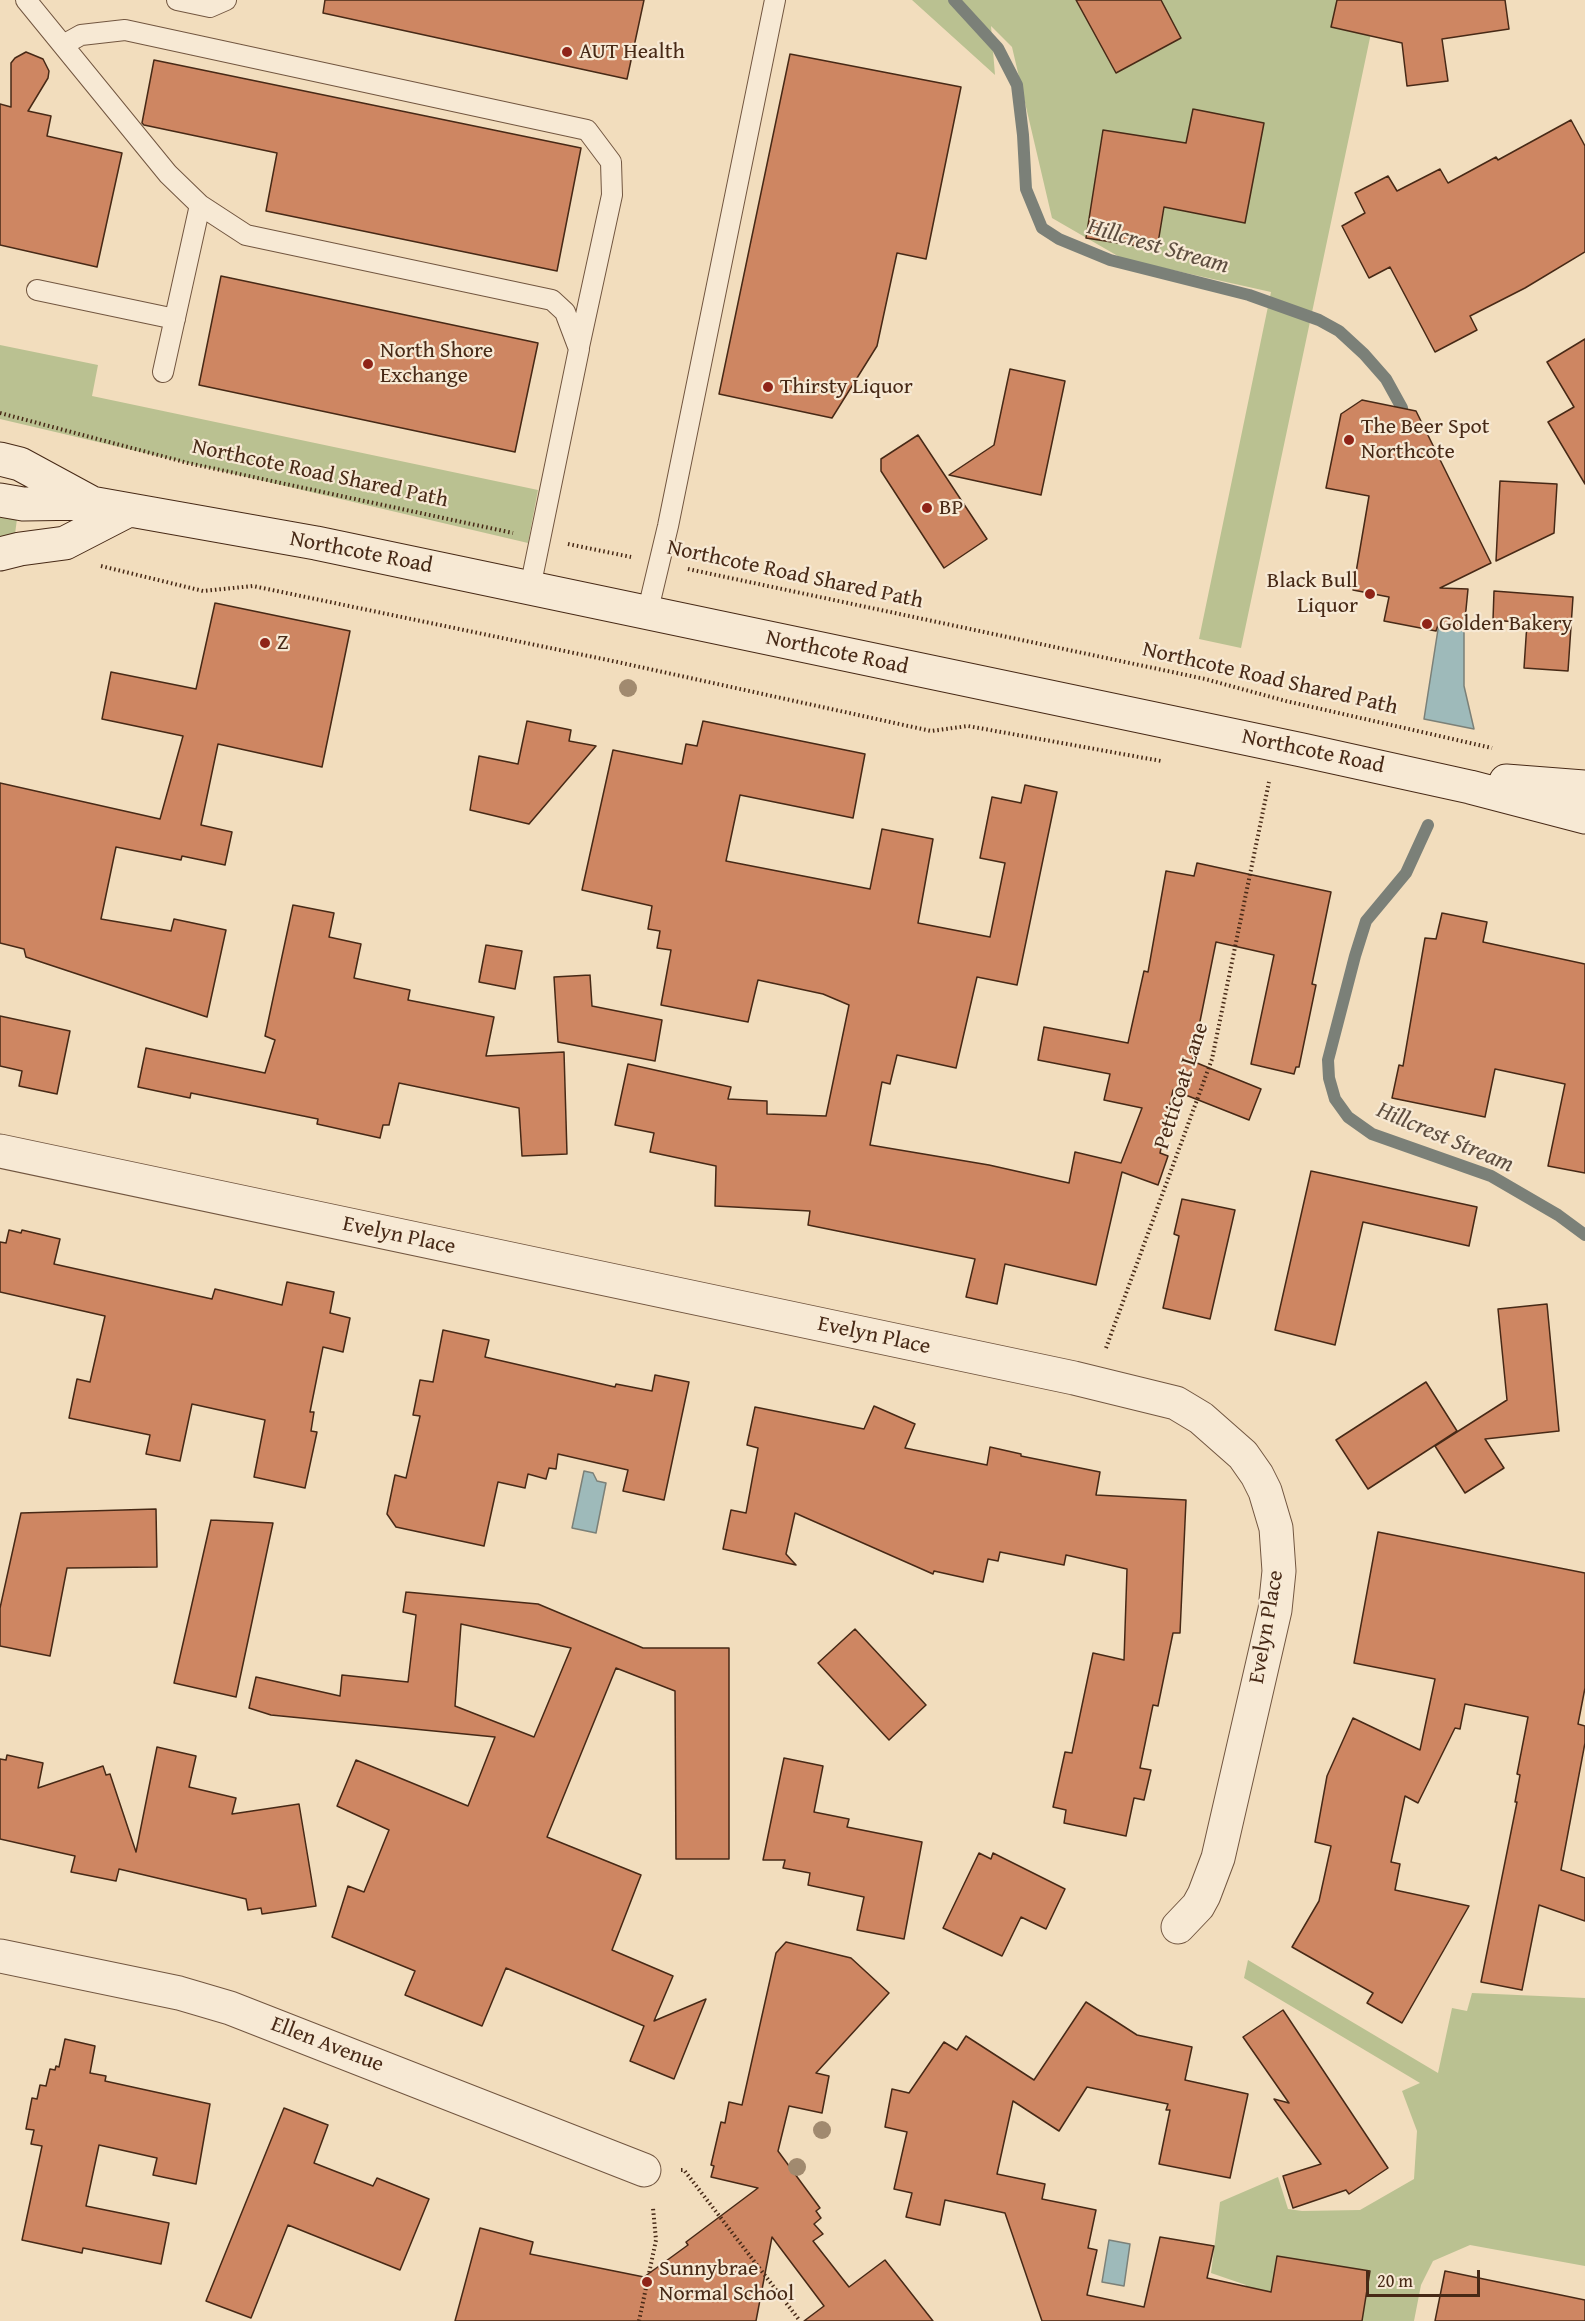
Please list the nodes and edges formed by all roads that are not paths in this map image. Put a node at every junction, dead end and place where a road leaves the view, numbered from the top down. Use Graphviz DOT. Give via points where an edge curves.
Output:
graph roads {
  1 [pos="26,0"];
  2 [pos="177,0"];
  3 [pos="226,0"];
  4 [pos="775,0"];
  5 [pos="63,45"];
  6 [pos="200,205"];
  7 [pos="37,290"];
  8 [pos="175,319"];
  9 [pos="579,349"];
  10 [pos="163,372"];
  11 [pos="0,459"];
  12 [pos="0,500"];
  13 [pos="91,503"];
  14 [pos="127,510"];
  15 [pos="0,554"];
  16 [pos="530,588"];
  17 [pos="647,614"];
  18 [pos="1584,797"];
  19 [pos="0,1151"];
  20 [pos="1178,1927"];
  21 [pos="0,1956"];
  22 [pos="644,2170"];
  1 -- 5 [label="lane"];
  2 -- 3 [label="lane" via="210,7"];
  4 -- 17 [label="lane"];
  5 -- 6 [label="lane" via="168,174"];
  5 -- 9 [label="lane" via="81,35 125,30 587,130 611,162 612,195"];
  6 -- 8 [label="lane"];
  6 -- 9 [label="lane" via="246,235 552,300 565,312"];
  7 -- 8 [label="lane"];
  8 -- 10 [label="lane"];
  9 -- 16 [label="lane"];
  11 -- 13 [label="street, Northcote Road" via="20,464"];
  12 -- 13 [label="street, Northcote Road" via="23,504"];
  13 -- 14 [label="street, Northcote Road"];
  14 -- 15 [label="street" via="65,543"];
  14 -- 16 [label="street, Northcote Road" via="316,543"];
  16 -- 17 [label="street, Northcote Road"];
  17 -- 18 [label="street, Northcote Road" via="1195,726 1470,787 1512,780"];
  19 -- 20 [label="street, Evelyn Place" via="1074,1378 1176,1403 1201,1418 1243,1455 1257,1475 1276,1528 1279,1571 1275,1610 1218,1858 1198,1906"];
  21 -- 22 [label="street, Ellen Avenue" via="179,1993 230,2008"];
}
